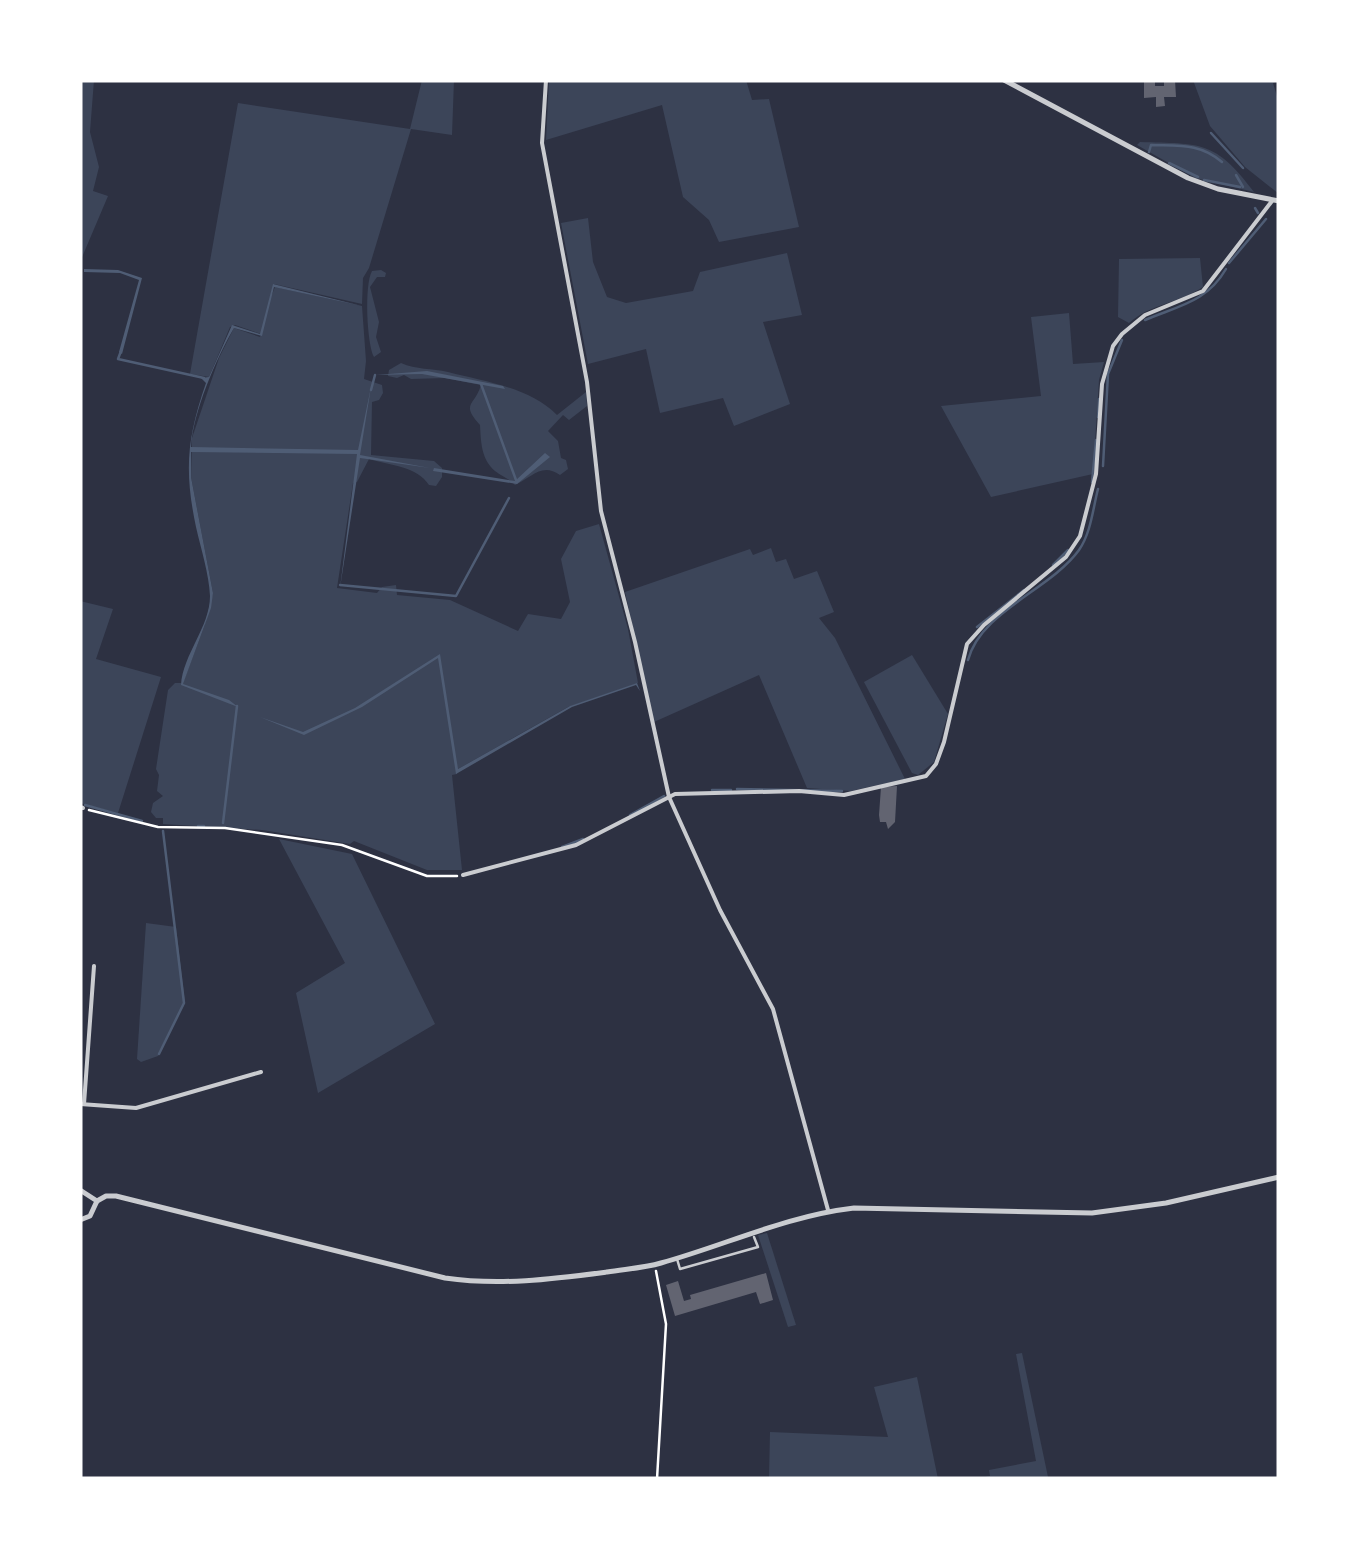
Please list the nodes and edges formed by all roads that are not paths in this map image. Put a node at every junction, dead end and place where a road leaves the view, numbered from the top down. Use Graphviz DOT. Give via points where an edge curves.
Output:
graph roads {
  1 [pos="546,80"];
  2 [pos="1004,80"];
  3 [pos="1276,200"];
  4 [pos="669,797"];
  5 [pos="463,875"];
  6 [pos="94,966"];
  7 [pos="261,1072"];
  8 [pos="82,1104"];
  9 [pos="1279,1177"];
  10 [pos="80,1190"];
  11 [pos="96,1202"];
  12 [pos="828,1211"];
  13 [pos="80,1220"];
  14 [pos="753,1232"];
  15 [pos="676,1258"];
  1 -- 4 [label="street" via="544,154 587,382 600,511"];
  2 -- 3 [label="street" via="1188,178"];
  3 -- 4 [label="street" via="1203,291 1145,315 1113,346 1104,369 1100,452 1080,536 1066,557 967,644 944,742 926,776 844,794"];
  4 -- 5 [label="street" via="576,845"];
  4 -- 12 [label="street" via="772,1009"];
  6 -- 8 [label="street"];
  7 -- 8 [label="street" via="136,1108"];
  9 -- 12 [label="street" via="1092,1213"];
  10 -- 11 [label="street"];
  11 -- 13 [label="street"];
  11 -- 15 [label="street" via="116,1196 475,1283 563,1278"];
  12 -- 14 [label="street"];
  14 -- 15 [label="street"];
  14 -- 15 [label="lane" via="758,1247 680,1269"];
}
